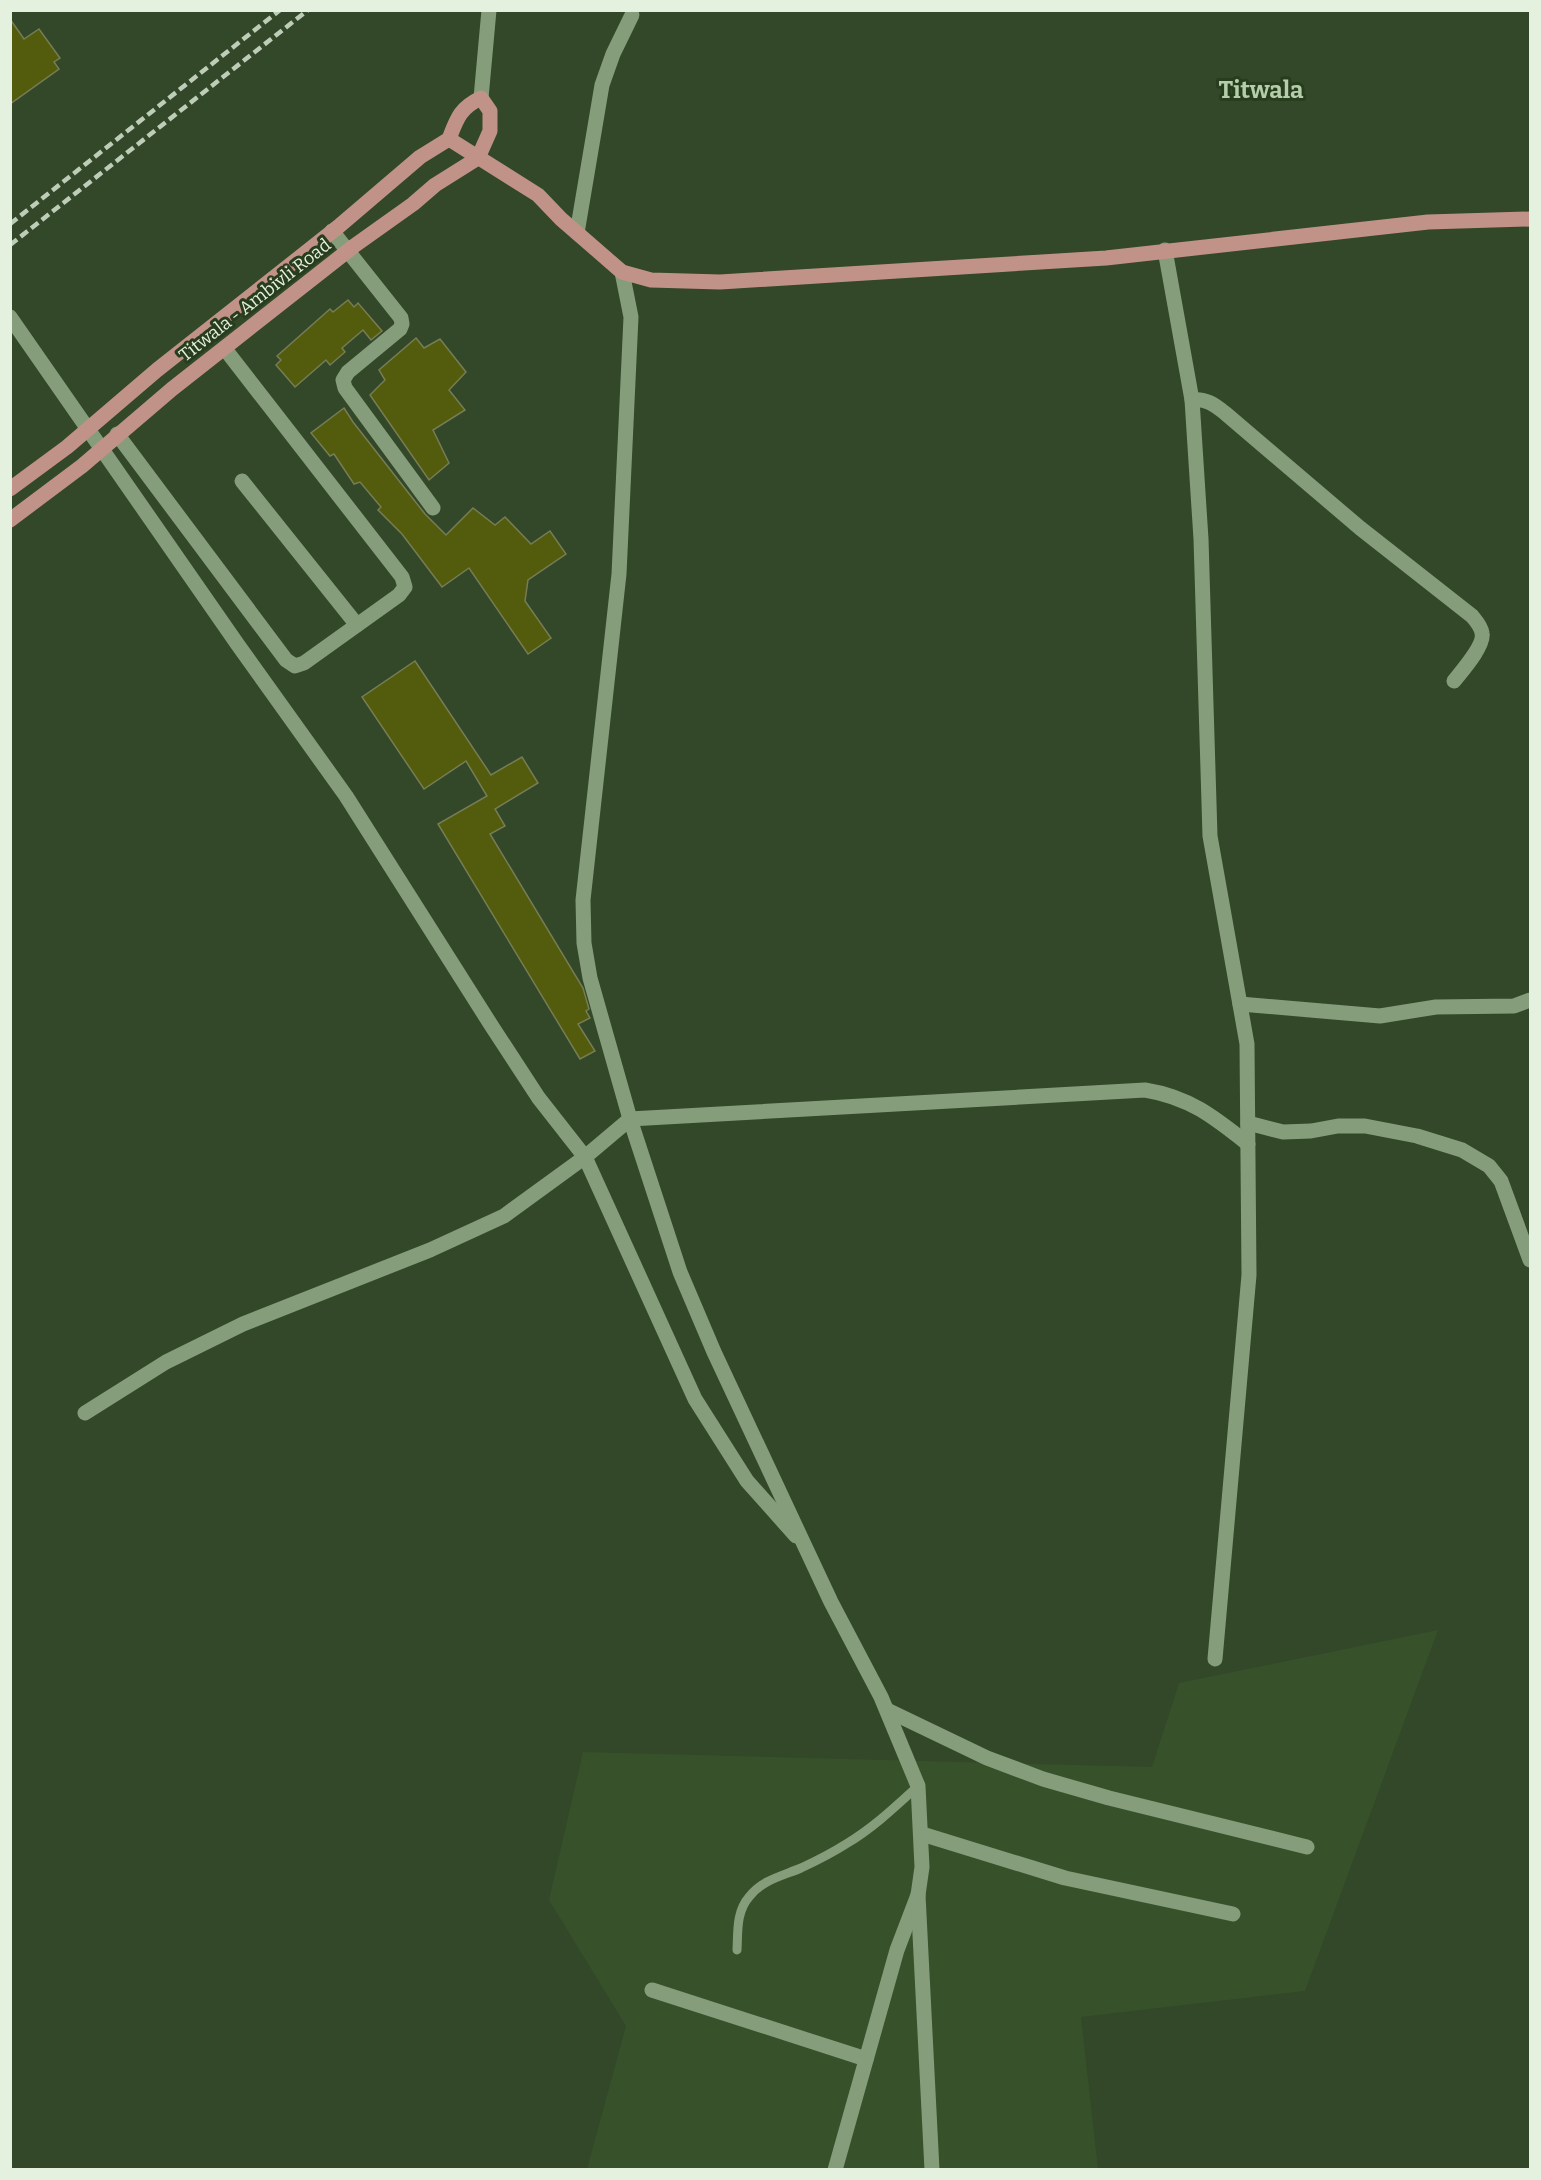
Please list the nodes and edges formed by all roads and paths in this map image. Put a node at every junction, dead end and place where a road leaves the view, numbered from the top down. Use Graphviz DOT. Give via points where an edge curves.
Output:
graph roads {
  1 [pos="489,10"];
  2 [pos="632,15"];
  3 [pos="481,98"];
  4 [pos="449,140"];
  5 [pos="478,158"];
  6 [pos="1530,219"];
  7 [pos="332,231"];
  8 [pos="577,233"];
  9 [pos="1165,250"];
  10 [pos="348,252"];
  11 [pos="622,272"];
  12 [pos="10,316"];
  13 [pos="225,349"];
  14 [pos="1192,400"];
  15 [pos="117,434"];
  16 [pos="242,481"];
  17 [pos="10,489"];
  18 [pos="433,508"];
  19 [pos="10,520"];
  20 [pos="357,625"];
  21 [pos="1454,681"];
  22 [pos="1530,1000"];
  23 [pos="1240,1004"];
  24 [pos="630,1119"];
  25 [pos="1248,1123"];
  26 [pos="1248,1144"];
  27 [pos="585,1157"];
  28 [pos="1530,1260"];
  29 [pos="85,1413"];
  30 [pos="808,1549"];
  31 [pos="1215,1659"];
  32 [pos="886,1710"];
  33 [pos="918,1786"];
  34 [pos="922,1833"];
  35 [pos="1307,1847"];
  36 [pos="918,1894"];
  37 [pos="1233,1914"];
  38 [pos="737,1950"];
  39 [pos="652,1990"];
  40 [pos="866,2058"];
  41 [pos="835,2169"];
  42 [pos="932,2169"];
  1 -- 3 [label="street"];
  2 -- 8 [label="street" via="602,85"];
  3 -- 4 [label="main road" via="458,116"];
  3 -- 5 [label="main road" via="489,111 490,131"];
  4 -- 5 [label="main road"];
  4 -- 7 [label="main road, Titwala - Ambivli Road" via="420,157"];
  5 -- 8 [label="main road" via="538,195"];
  5 -- 10 [label="main road, Titwala - Ambivli Road" via="435,185"];
  6 -- 9 [label="main road" via="1428,222"];
  7 -- 10 [label="street"];
  7 -- 17 [label="main road, Titwala - Ambivli Road"];
  8 -- 11 [label="main road"];
  9 -- 11 [label="main road" via="1106,258 720,282 651,280"];
  9 -- 14 [label="street"];
  10 -- 13 [label="main road, Titwala - Ambivli Road"];
  10 -- 18 [label="street" via="402,324 400,330 348,372 343,380 345,388"];
  11 -- 24 [label="street" via="631,317 620,574 583,900 590,978"];
  12 -- 27 [label="street" via="346,796 538,1096"];
  13 -- 15 [label="main road, Titwala - Ambivli Road"];
  13 -- 20 [label="street" via="402,577 405,587 399,595"];
  14 -- 21 [label="street" via="1213,403 1360,528 1472,616 1483,634"];
  14 -- 23 [label="street" via="1202,539 1209,836"];
  15 -- 19 [label="main road, Titwala - Ambivli Road" via="82,466"];
  15 -- 20 [label="street" via="286,660 295,666 303,663"];
  16 -- 20 [label="street"];
  22 -- 23 [label="street" via="1514,1006 1436,1007 1380,1016"];
  23 -- 25 [label="street" via="1247,1044"];
  24 -- 26 [label="street" via="1145,1090 1167,1093 1195,1106"];
  24 -- 27 [label="street"];
  24 -- 30 [label="street" via="680,1272"];
  25 -- 26 [label="street"];
  25 -- 28 [label="street" via="1283,1132 1365,1126 1418,1136 1462,1150 1489,1166 1502,1181"];
  26 -- 31 [label="street" via="1249,1275"];
  27 -- 29 [label="street" via="504,1216 430,1250 243,1324 166,1362"];
  27 -- 30 [label="street" via="695,1400 747,1481"];
  30 -- 32 [label="street"];
  32 -- 33 [label="street"];
  32 -- 35 [label="street" via="987,1758 1043,1779"];
  33 -- 34 [label="street"];
  33 -- 38 [label="lane" via="845,1845 762,1884 747,1898 739,1917"];
  34 -- 36 [label="street"];
  34 -- 37 [label="street" via="1065,1878"];
  36 -- 40 [label="street" via="897,1950"];
  36 -- 42 [label="street"];
  39 -- 40 [label="street"];
  40 -- 41 [label="street"];
}
